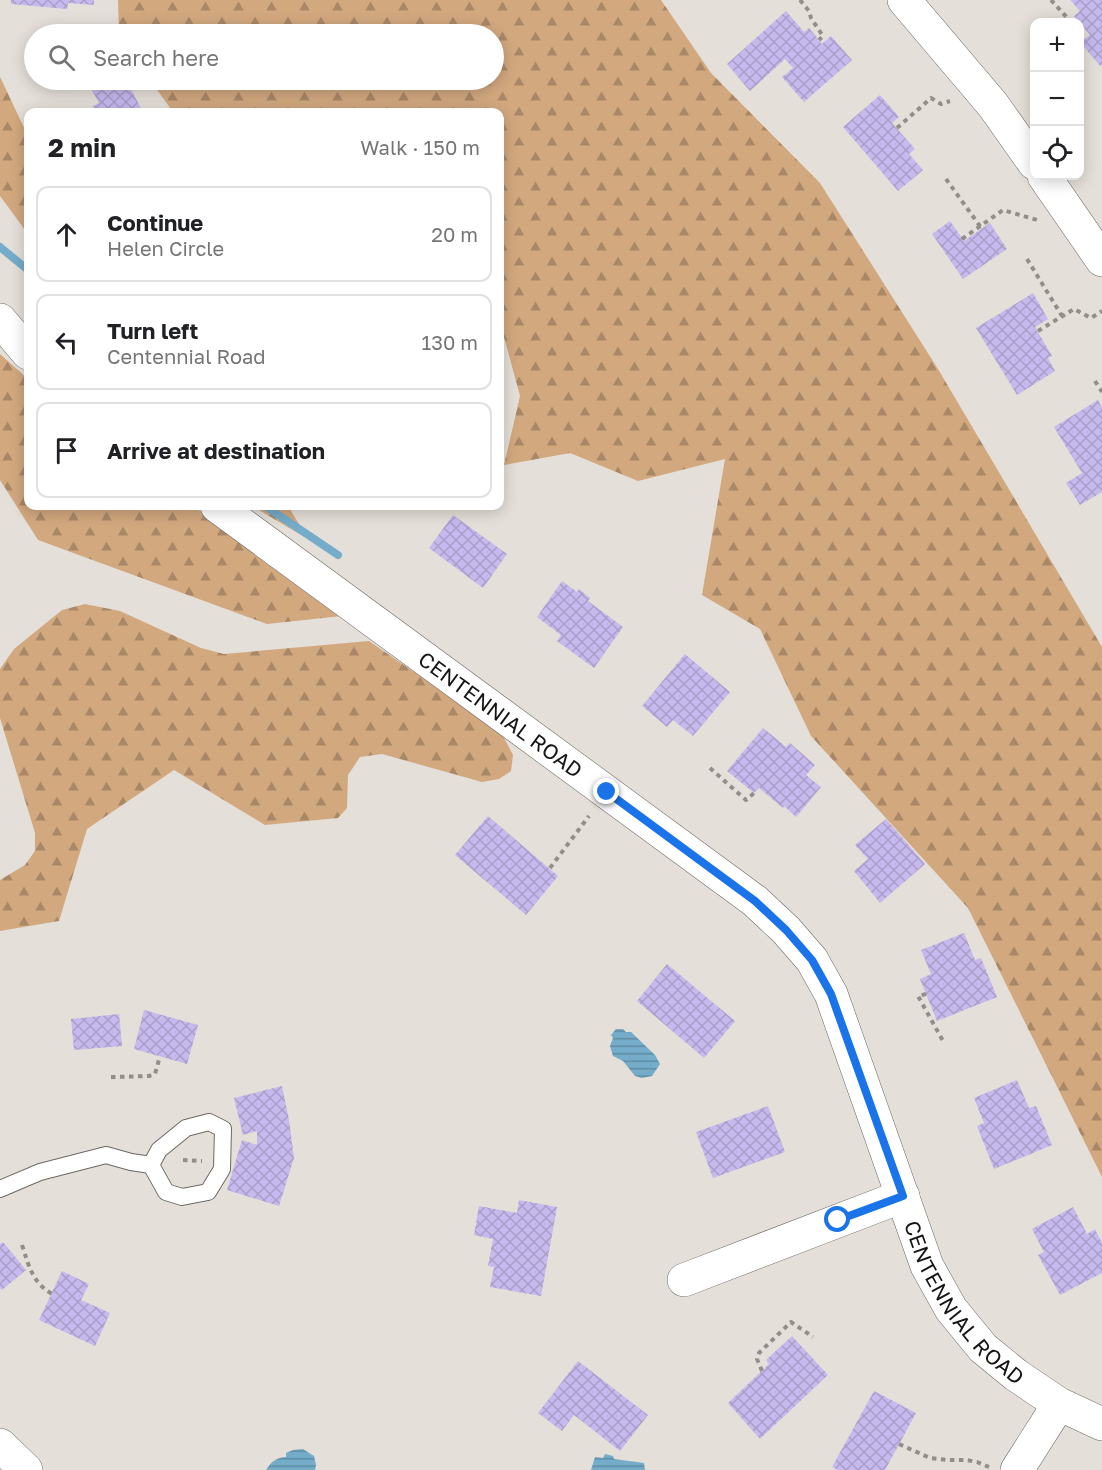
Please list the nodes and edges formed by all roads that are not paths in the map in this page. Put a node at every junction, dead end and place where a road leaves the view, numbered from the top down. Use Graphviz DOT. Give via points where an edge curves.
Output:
graph roads {
  1 [pos="904,0"];
  2 [pos="1030,156"];
  3 [pos="1047,180"];
  4 [pos="1102,260"];
  5 [pos="0,320"];
  6 [pos="24,348"];
  7 [pos="222,510"];
  8 [pos="153,1161"];
  9 [pos="0,1189"];
  10 [pos="903,1196"];
  11 [pos="684,1280"];
  12 [pos="1059,1404"];
  13 [pos="1102,1424"];
  14 [pos="0,1445"];
  15 [pos="26,1470"];
  16 [pos="1017,1470"];
  1 -- 2 [label="street" via="993,105"];
  3 -- 4 [label="street"];
  5 -- 6 [label="street"];
  7 -- 10 [label="street, CENTENNIAL ROAD" via="755,901 786,930 812,960 831,994"];
  8 -- 8 [label="lane" via="166,1192 182,1197 208,1192 222,1169 223,1129 209,1122 186,1128 159,1150"];
  8 -- 9 [label="lane" via="131,1162 106,1155 40,1172"];
  10 -- 11 [label="street"];
  10 -- 12 [label="street, CENTENNIAL ROAD" via="927,1266 951,1309 983,1348"];
  12 -- 13 [label="street, CENTENNIAL ROAD"];
  12 -- 16 [label="street"];
  14 -- 15 [label="street"];
}
